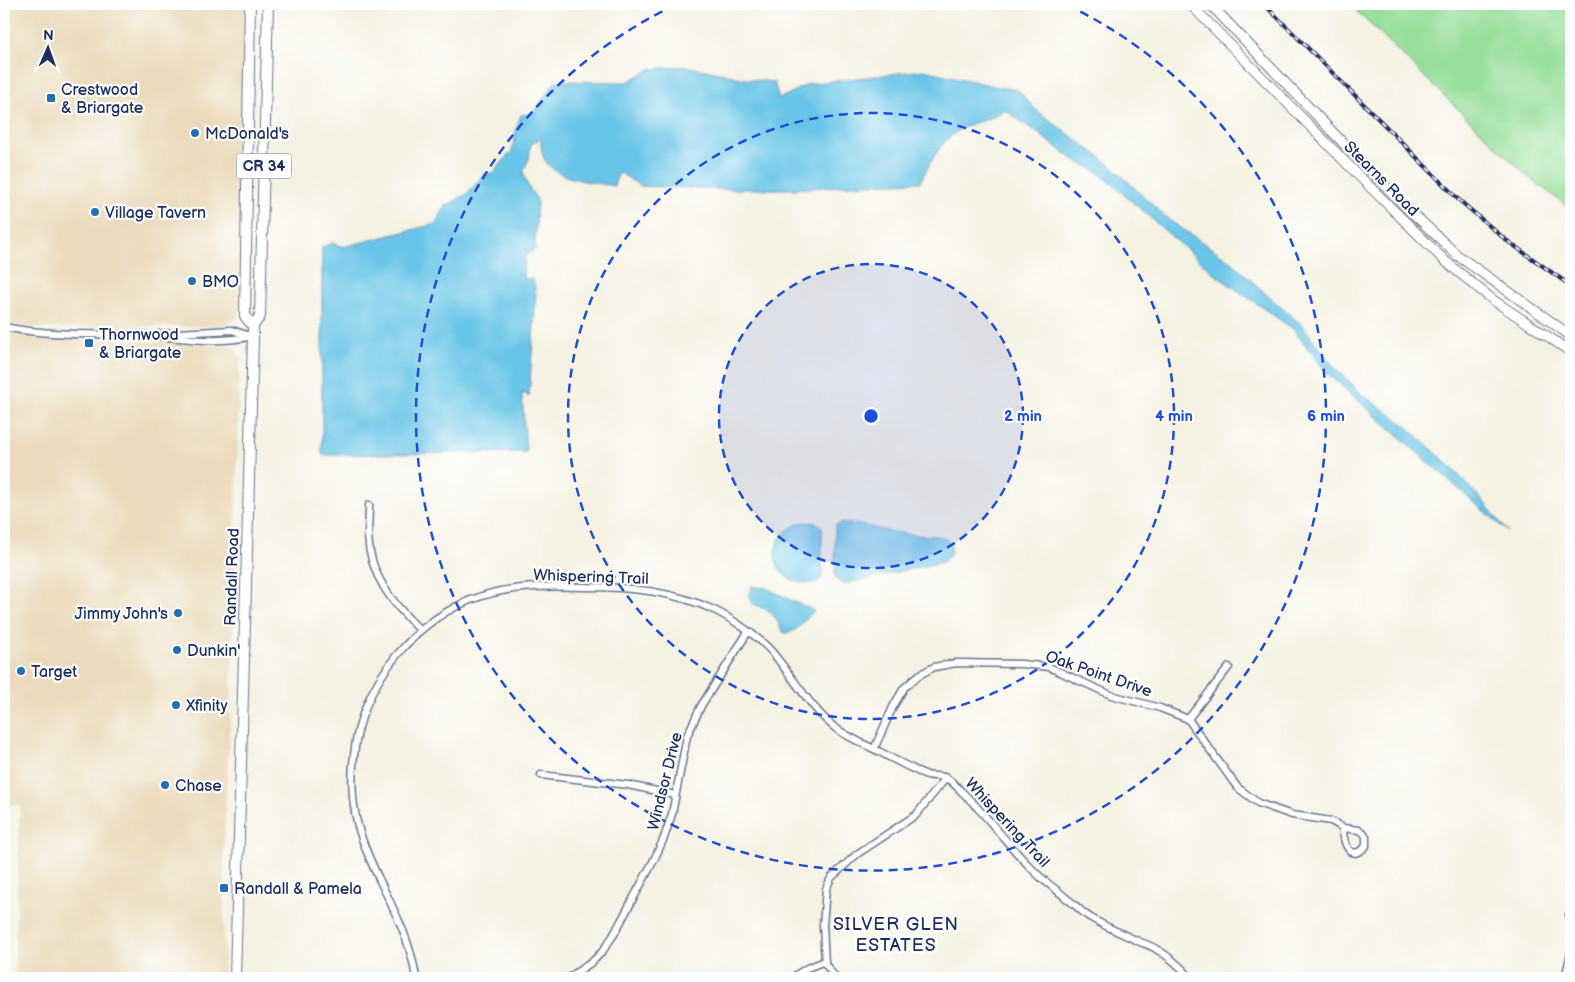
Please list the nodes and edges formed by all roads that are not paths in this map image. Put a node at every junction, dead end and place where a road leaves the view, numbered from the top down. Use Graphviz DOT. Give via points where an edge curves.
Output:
graph roads {
  1 [pos="250,4"];
  2 [pos="268,4"];
  3 [pos="1190,4"];
  4 [pos="1210,4"];
  5 [pos="4,327"];
  6 [pos="253,331"];
  7 [pos="145,336"];
  8 [pos="1571,336"];
  9 [pos="1571,352"];
  10 [pos="369,505"];
  11 [pos="420,630"];
  12 [pos="748,632"];
  13 [pos="1229,667"];
  14 [pos="1188,719"];
  15 [pos="874,749"];
  16 [pos="541,775"];
  17 [pos="946,778"];
  18 [pos="675,795"];
  19 [pos="1343,828"];
  20 [pos="4,857"];
  21 [pos="4,864"];
  22 [pos="1571,907"];
  23 [pos="1571,924"];
  24 [pos="1571,954"];
  25 [pos="825,961"];
  26 [pos="235,978"];
  27 [pos="416,978"];
  28 [pos="568,978"];
  29 [pos="791,978"];
  30 [pos="836,978"];
  31 [pos="1191,978"];
  32 [pos="1565,978"];
  1 -- 6 [label="main road, Randall Road / CR 34" via="245,316"];
  2 -- 6 [label="main road, Randall Road / CR 34" via="260,316"];
  3 -- 9 [label="main road, Stearns Road" via="1445,261 1493,300"];
  4 -- 8 [label="main road, Stearns Road" via="1403,204 1457,255"];
  5 -- 7 [label="street" via="25,331"];
  6 -- 7 [label="street"];
  6 -- 7 [label="street" via="232,341"];
  6 -- 26 [label="main road, Randall Road / CR 34"];
  10 -- 11 [label="street" via="370,548 376,573 391,599"];
  11 -- 12 [label="street, Whispering Trail" via="443,614 481,596 517,588 564,586 623,587 662,592 714,610"];
  11 -- 27 [label="street, Whispering Trail" via="376,685 357,735 352,777 358,825 404,931"];
  12 -- 15 [label="street, Whispering Trail" via="769,648 805,696 833,726"];
  12 -- 18 [label="street, Windsor Drive" via="695,719"];
  13 -- 14 [label="street"];
  14 -- 15 [label="street, Oak Point Drive" via="1111,695 1050,667 956,663 934,667 904,688"];
  14 -- 19 [label="street" via="1238,787 1258,803 1292,815 1331,821"];
  15 -- 17 [label="street, Whispering Trail" via="929,776"];
  16 -- 18 [label="street" via="628,785"];
  17 -- 25 [label="street" via="916,815 857,854 830,878 823,926"];
  17 -- 31 [label="street, Whispering Trail" via="976,806 1037,874 1088,916 1155,948"];
  18 -- 28 [label="street, Windsor Drive" via="664,838 613,936 592,962"];
  19 -- 19 [label="street" via="1345,846 1356,853 1362,851 1366,846 1364,833"];
  20 -- 21 [label="street"];
  22 -- 23 [label="street"];
  24 -- 32 [label="street"];
  25 -- 29 [label="street"];
  25 -- 30 [label="street"];
}
